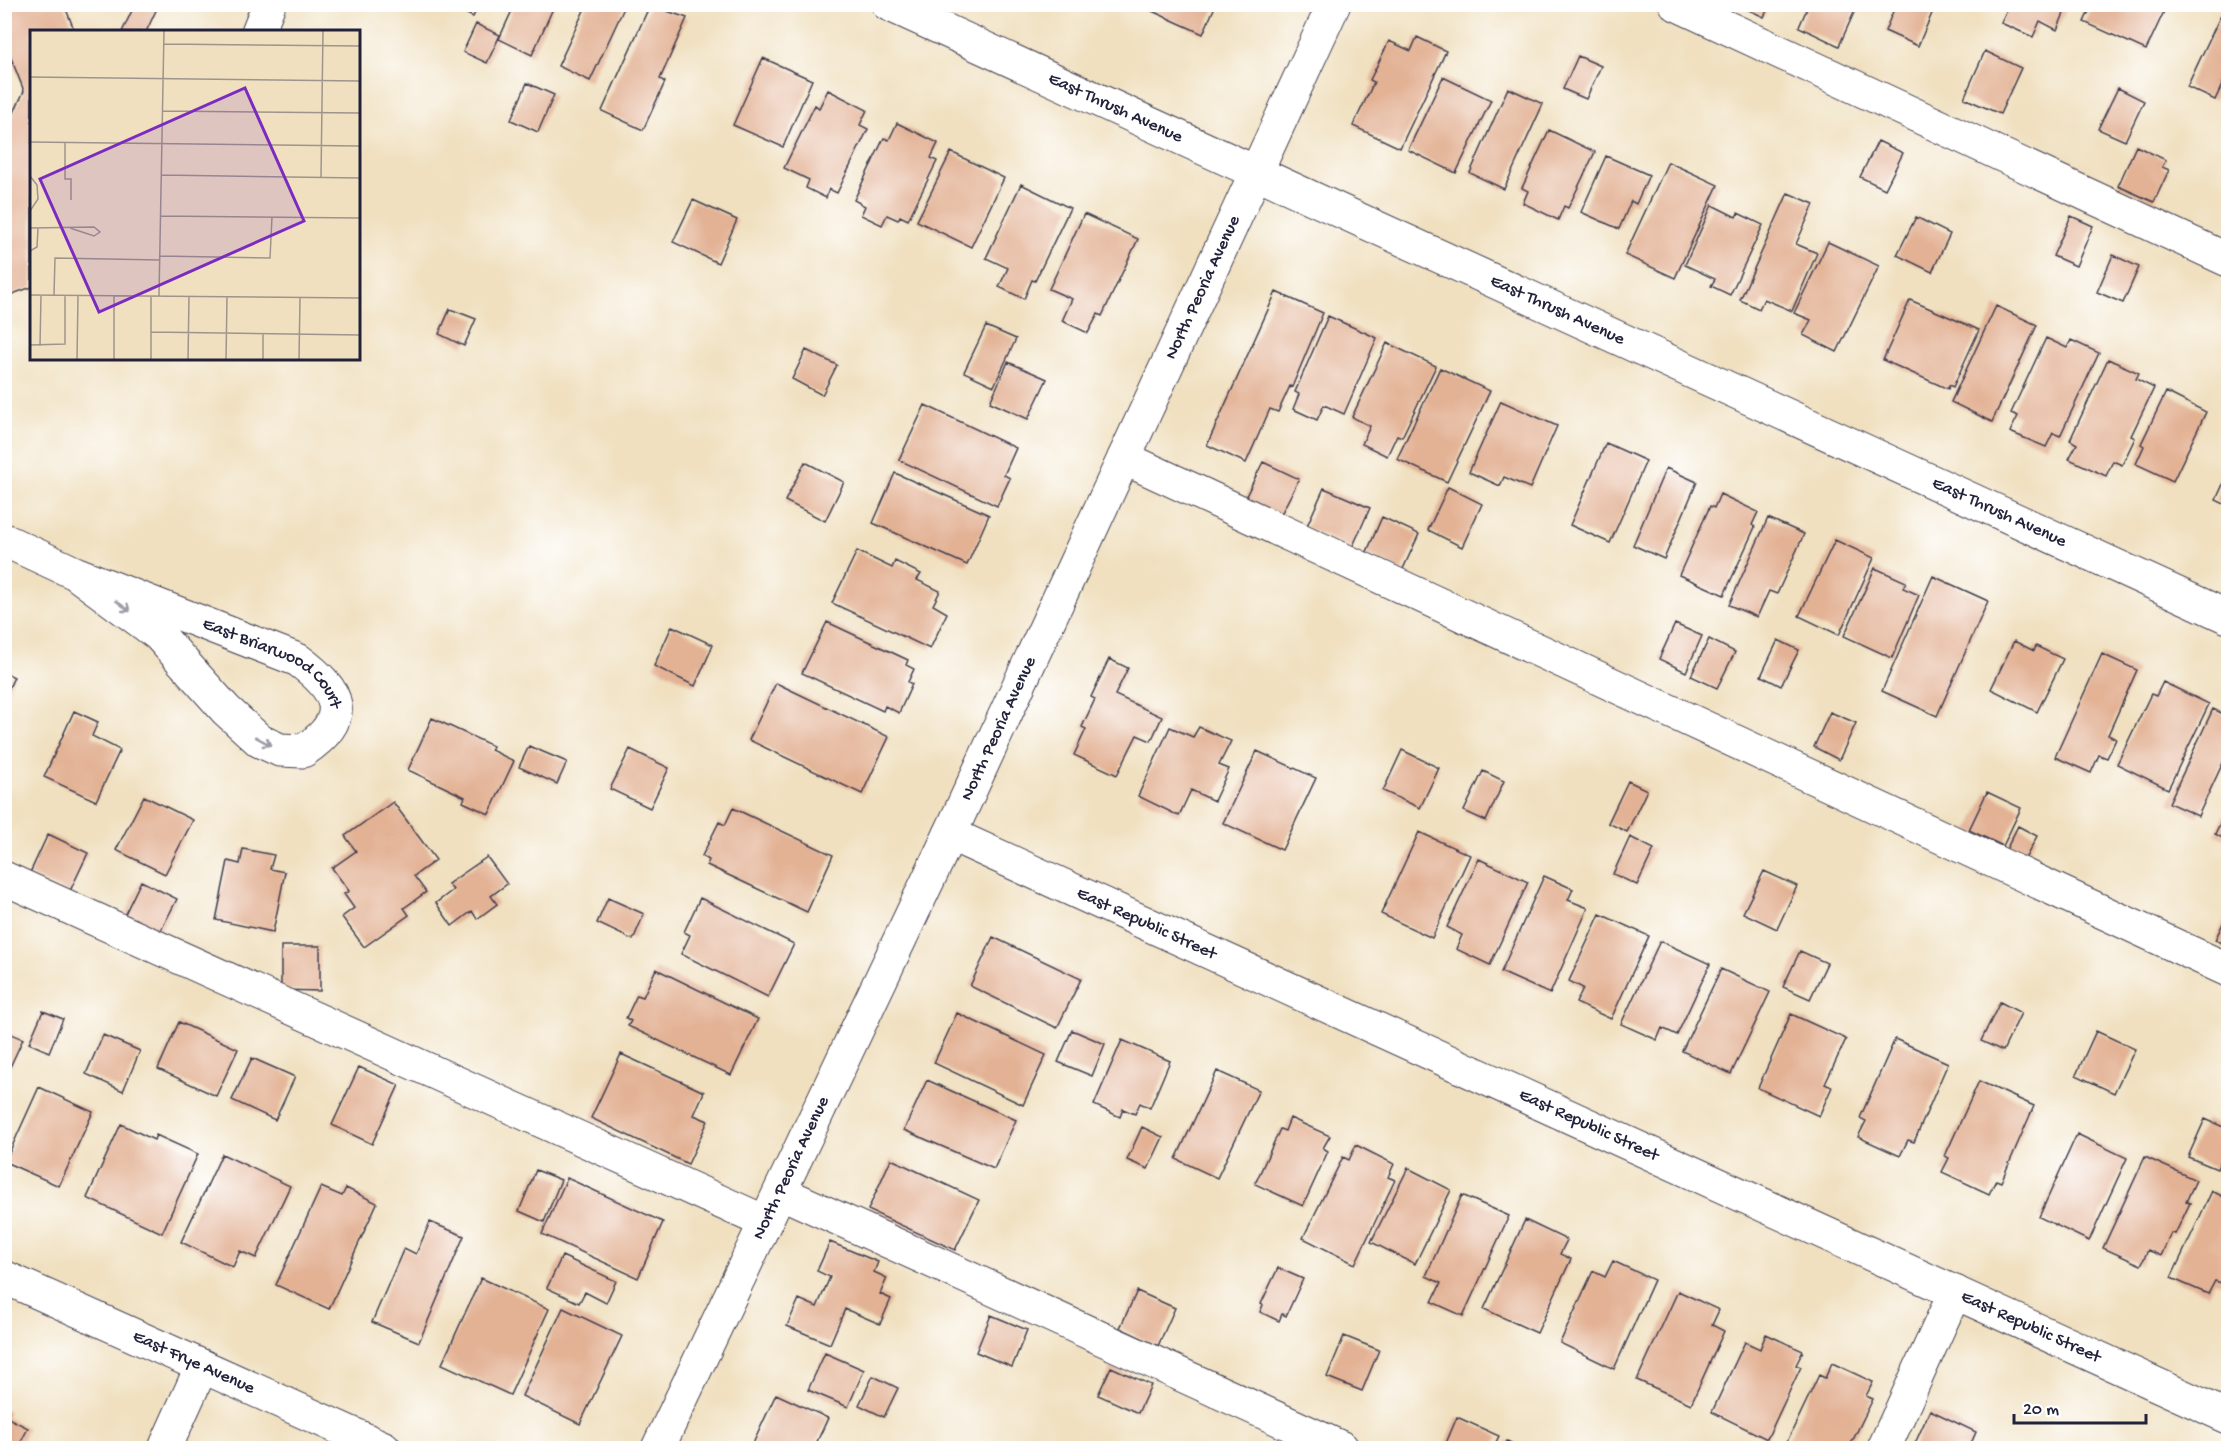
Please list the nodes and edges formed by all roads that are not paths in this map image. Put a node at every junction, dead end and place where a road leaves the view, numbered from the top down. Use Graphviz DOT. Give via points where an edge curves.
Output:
graph roads {
  1 [pos="269,4"];
  2 [pos="888,4"];
  3 [pos="1335,4"];
  4 [pos="1676,4"];
  5 [pos="259,30"];
  6 [pos="1256,171"];
  7 [pos="2229,260"];
  8 [pos="1124,458"];
  9 [pos="4,540"];
  10 [pos="75,573"];
  11 [pos="2229,617"];
  12 [pos="950,834"];
  13 [pos="4,878"];
  14 [pos="2229,970"];
  15 [pos="780,1192"];
  16 [pos="765,1222"];
  17 [pos="4,1277"];
  18 [pos="1955,1292"];
  19 [pos="202,1366"];
  20 [pos="2229,1417"];
  21 [pos="165,1449"];
  22 [pos="384,1449"];
  23 [pos="658,1449"];
  24 [pos="1342,1449"];
  25 [pos="1884,1449"];
  1 -- 5 [label="street"];
  2 -- 6 [label="street, East Thrush Avenue"];
  3 -- 6 [label="street, North Peoria Avenue"];
  4 -- 7 [label="street"];
  6 -- 8 [label="street, North Peoria Avenue"];
  6 -- 11 [label="street, East Thrush Avenue"];
  8 -- 12 [label="street, North Peoria Avenue"];
  8 -- 14 [label="street"];
  9 -- 10 [label="street, East Briarwood Court"];
  10 -- 10 [label="street, East Briarwood Court, one-way" via="159,635 226,710 260,741 280,750 303,751 329,729 334,713 333,694 321,677 298,660"];
  12 -- 15 [label="street, North Peoria Avenue"];
  12 -- 18 [label="street, East Republic Street"];
  13 -- 16 [label="street"];
  15 -- 16 [label="street, North Peoria Avenue"];
  15 -- 24 [label="street"];
  16 -- 23 [label="street, North Peoria Avenue"];
  17 -- 19 [label="street, East Frye Avenue"];
  18 -- 20 [label="street, East Republic Street"];
  18 -- 25 [label="street"];
  19 -- 21 [label="street"];
  19 -- 22 [label="street, East Frye Avenue"];
}
